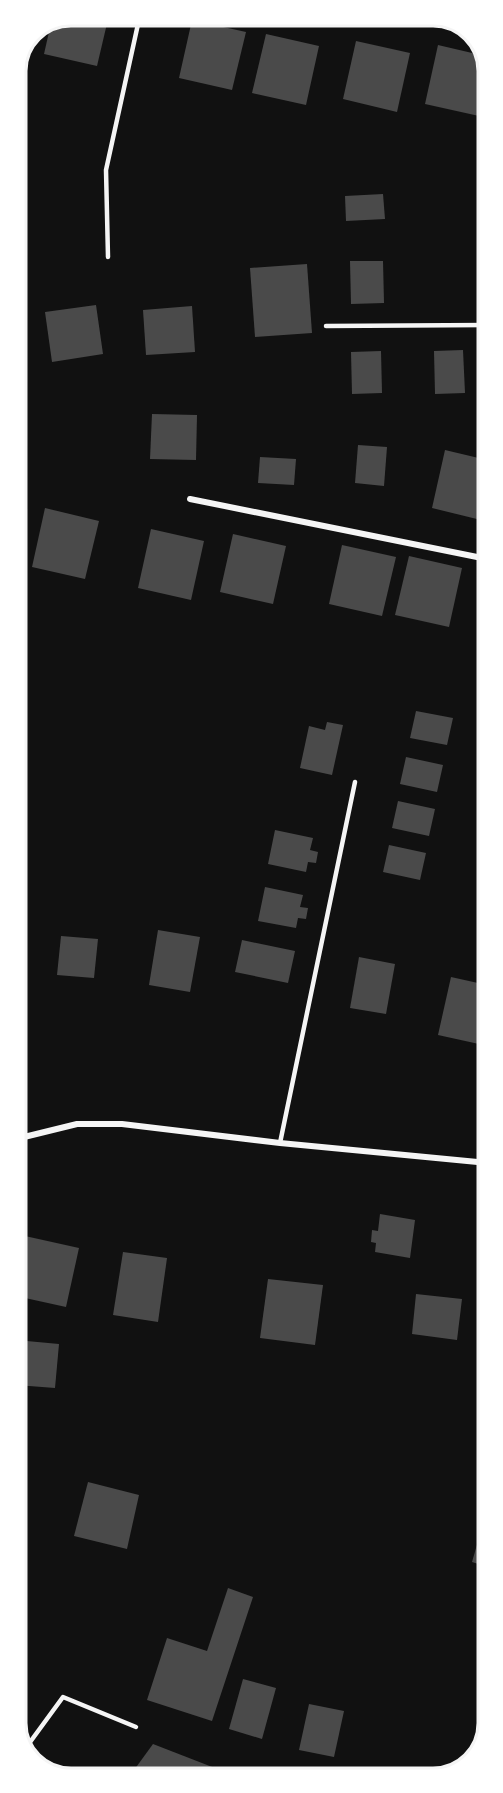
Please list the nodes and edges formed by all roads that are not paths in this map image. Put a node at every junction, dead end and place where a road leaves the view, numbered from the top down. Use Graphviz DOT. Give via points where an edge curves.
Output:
graph roads {
  1 [pos="138,26"];
  2 [pos="108,257"];
  3 [pos="478,325"];
  4 [pos="326,326"];
  5 [pos="190,499"];
  6 [pos="478,557"];
  7 [pos="355,782"];
  8 [pos="26,1137"];
  9 [pos="280,1143"];
  10 [pos="478,1162"];
  11 [pos="136,1727"];
  12 [pos="30,1742"];
  1 -- 2 [label="lane" via="106,170"];
  3 -- 4 [label="lane"];
  5 -- 6 [label="street"];
  7 -- 9 [label="lane"];
  8 -- 9 [label="street" via="77,1124 122,1124"];
  9 -- 10 [label="street"];
  11 -- 12 [label="lane" via="63,1697"];
}
